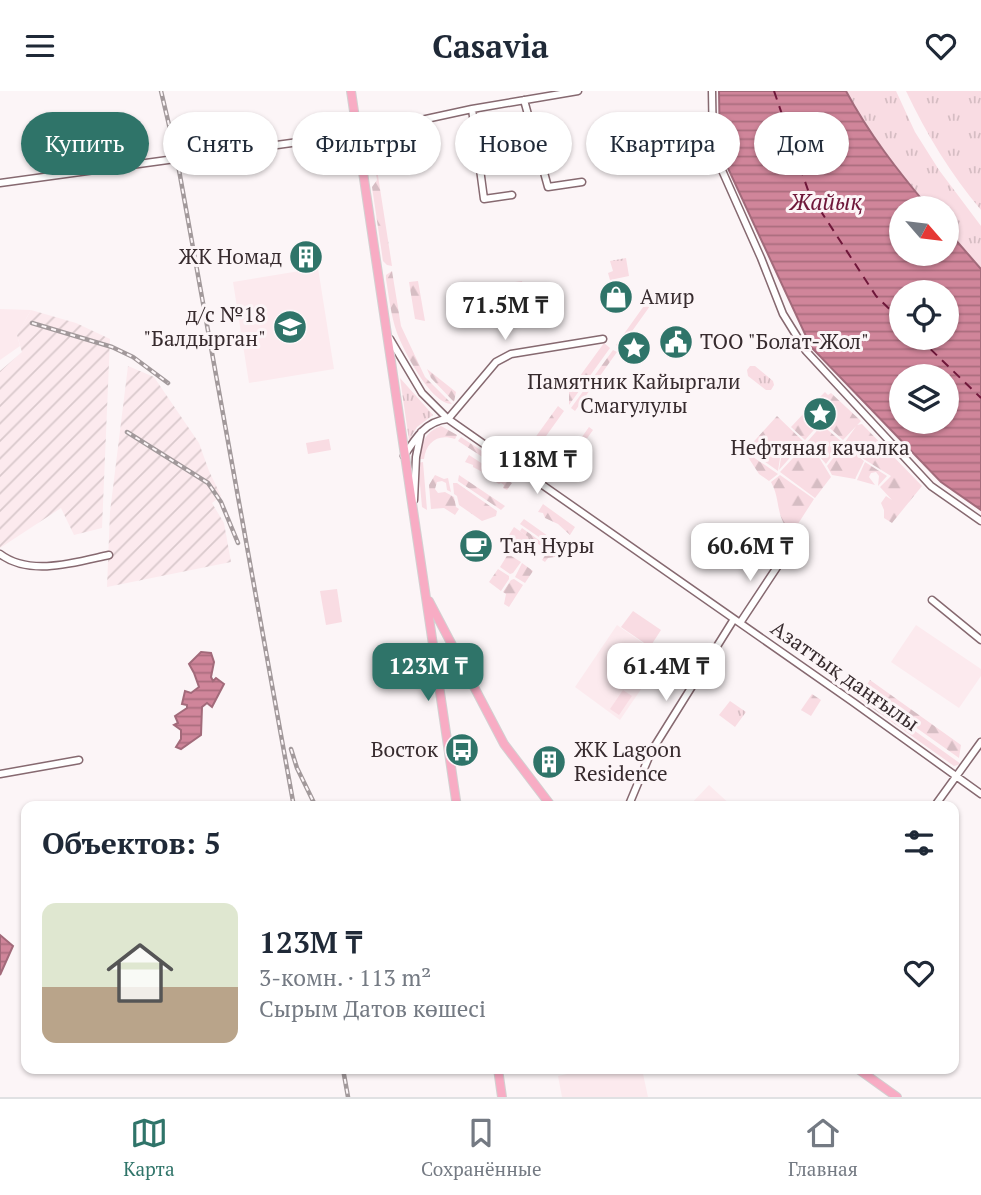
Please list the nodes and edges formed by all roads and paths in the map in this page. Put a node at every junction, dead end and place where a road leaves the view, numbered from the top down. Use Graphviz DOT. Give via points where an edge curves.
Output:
graph roads {
  1 [pos="351,91"];
  2 [pos="578,91"];
  3 [pos="712,91"];
  4 [pos="524,100"];
  5 [pos="472,109"];
  6 [pos="354,112"];
  7 [pos="441,116"];
  8 [pos="292,143"];
  9 [pos="363,175"];
  10 [pos="582,182"];
  11 [pos="0,183"];
  12 [pos="512,195"];
  13 [pos="389,337"];
  14 [pos="603,339"];
  15 [pos="448,419"];
  16 [pos="421,432"];
  17 [pos="404,456"];
  18 [pos="413,513"];
  19 [pos="981,521"];
  20 [pos="0,554"];
  21 [pos="110,555"];
  22 [pos="783,558"];
  23 [pos="426,595"];
  24 [pos="932,600"];
  25 [pos="737,621"];
  26 [pos="981,640"];
  27 [pos="981,742"];
  28 [pos="79,760"];
  29 [pos="0,774"];
  30 [pos="956,776"];
  31 [pos="981,794"];
  32 [pos="456,801"];
  33 [pos="547,801"];
  34 [pos="631,801"];
  35 [pos="938,801"];
  36 [pos="499,1074"];
  37 [pos="865,1074"];
  38 [pos="502,1097"];
  39 [pos="897,1097"];
  1 -- 6 [label="main road"];
  2 -- 4 [label="street"];
  3 -- 19 [label="street" via="713,150 783,314 806,352 931,486"];
  4 -- 5 [label="street"];
  4 -- 10 [label="street" via="548,187"];
  5 -- 7 [label="street"];
  5 -- 12 [label="street" via="484,199"];
  8 -- 11 [label="street"];
  9 -- 13 [label="main road"];
  13 -- 15 [label="street, Азаттық даңғылы" via="422,393"];
  13 -- 17 [label="main road"];
  14 -- 15 [label="street" via="511,354 496,362"];
  15 -- 16 [label="street" via="435,420"];
  15 -- 25 [label="street, Азаттық даңғылы"];
  16 -- 17 [label="street"];
  16 -- 18 [label="street"];
  17 -- 18 [label="main road"];
  18 -- 23 [label="main road"];
  20 -- 21 [label="street" via="27,564 51,566"];
  22 -- 25 [label="street"];
  23 -- 32 [label="main road"];
  23 -- 33 [label="main road" via="504,744"];
  24 -- 26 [label="street"];
  25 -- 30 [label="street, Азаттық даңғылы"];
  25 -- 34 [label="street" via="651,752"];
  27 -- 30 [label="street"];
  28 -- 29 [label="street"];
  30 -- 31 [label="street, Азаттық даңғылы"];
  30 -- 35 [label="street"];
  36 -- 38 [label="main road"];
  37 -- 39 [label="main road"];
}
